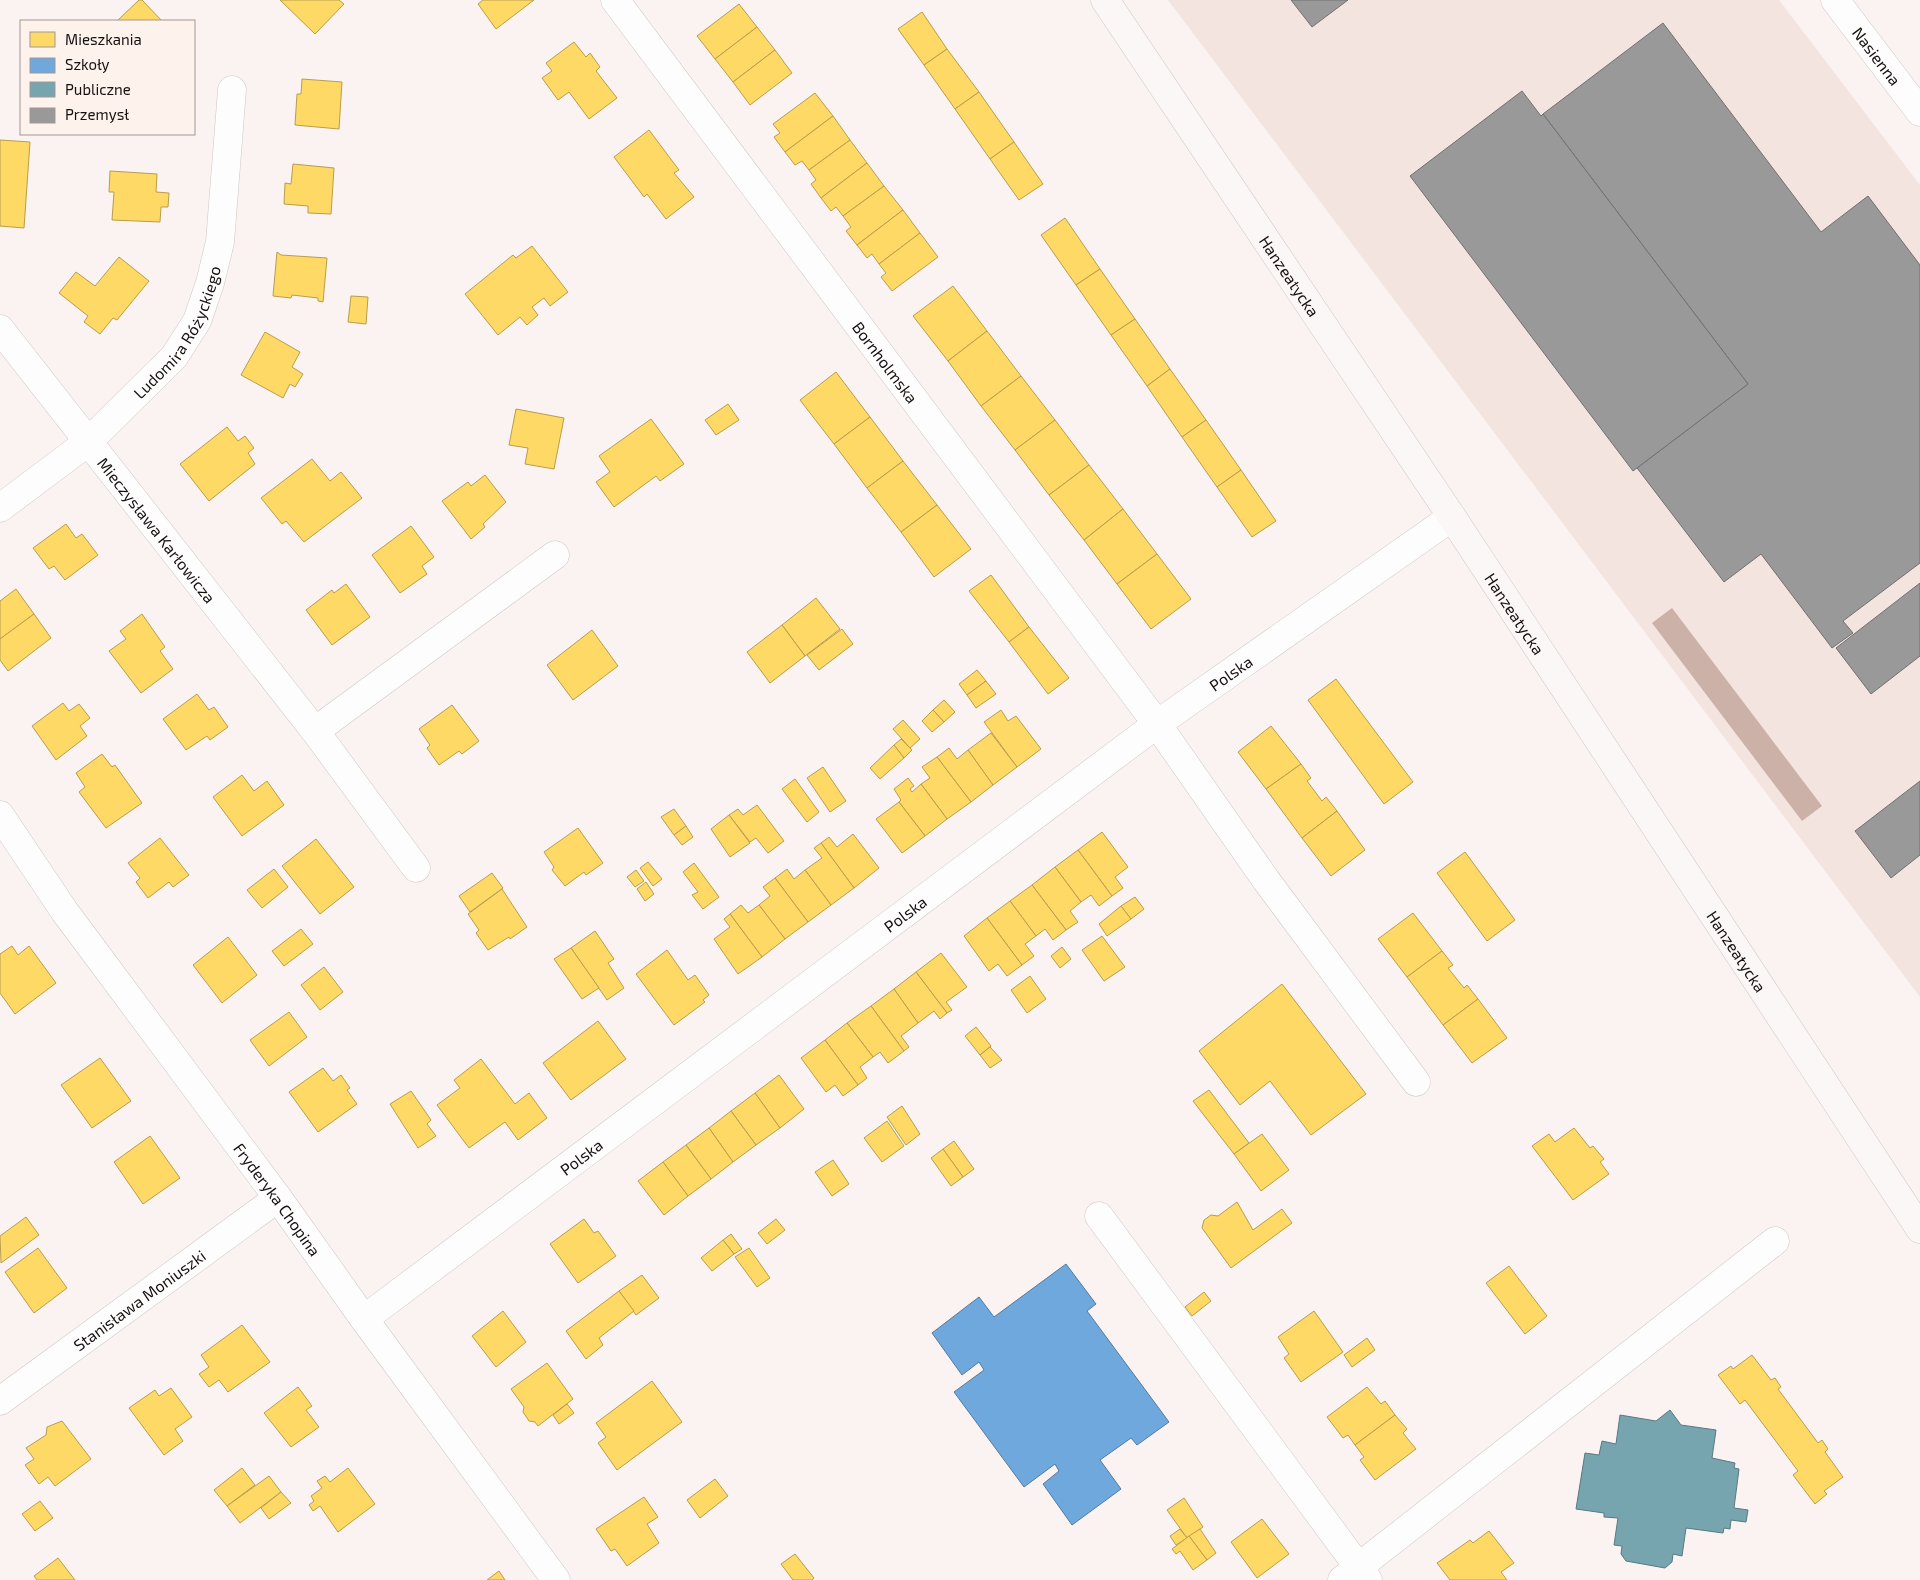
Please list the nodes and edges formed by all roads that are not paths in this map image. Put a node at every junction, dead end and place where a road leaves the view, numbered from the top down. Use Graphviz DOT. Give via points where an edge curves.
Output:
graph roads {
  1 [pos="615,0"];
  2 [pos="1105,0"];
  3 [pos="1835,0"];
  4 [pos="232,90"];
  5 [pos="1920,112"];
  6 [pos="0,329"];
  7 [pos="88,442"];
  8 [pos="0,508"];
  9 [pos="1452,517"];
  10 [pos="555,555"];
  11 [pos="1157,724"];
  12 [pos="315,732"];
  13 [pos="0,816"];
  14 [pos="416,868"];
  15 [pos="1416,1082"];
  16 [pos="278,1198"];
  17 [pos="1099,1216"];
  18 [pos="1920,1229"];
  19 [pos="1775,1240"];
  20 [pos="364,1319"];
  21 [pos="1,1397"];
  22 [pos="1356,1576"];
  23 [pos="556,1580"];
  1 -- 11 [label="street, Bornholmska"];
  2 -- 9 [label="street, Hanzeatycka"];
  3 -- 5 [label="street, Nasienna"];
  4 -- 7 [label="street, Ludomira Różyckiego" via="220,242 197,321 174,357"];
  6 -- 7 [label="street, Mieczysława Karłowicza"];
  7 -- 8 [label="street, Ludomira Różyckiego"];
  7 -- 12 [label="street, Mieczysława Karłowicza"];
  9 -- 11 [label="street, Polska"];
  9 -- 18 [label="street, Hanzeatycka"];
  10 -- 12 [label="street"];
  11 -- 15 [label="street, Bornholmska" via="1266,880"];
  11 -- 20 [label="street, Polska"];
  12 -- 14 [label="street, Mieczysława Karłowicza"];
  13 -- 16 [label="street, Fryderyka Chopina" via="65,912"];
  16 -- 20 [label="street, Fryderyka Chopina"];
  16 -- 21 [label="street, Stanisława Moniuszki"];
  17 -- 22 [label="street"];
  19 -- 22 [label="street"];
  20 -- 23 [label="street, Fryderyka Chopina"];
}
